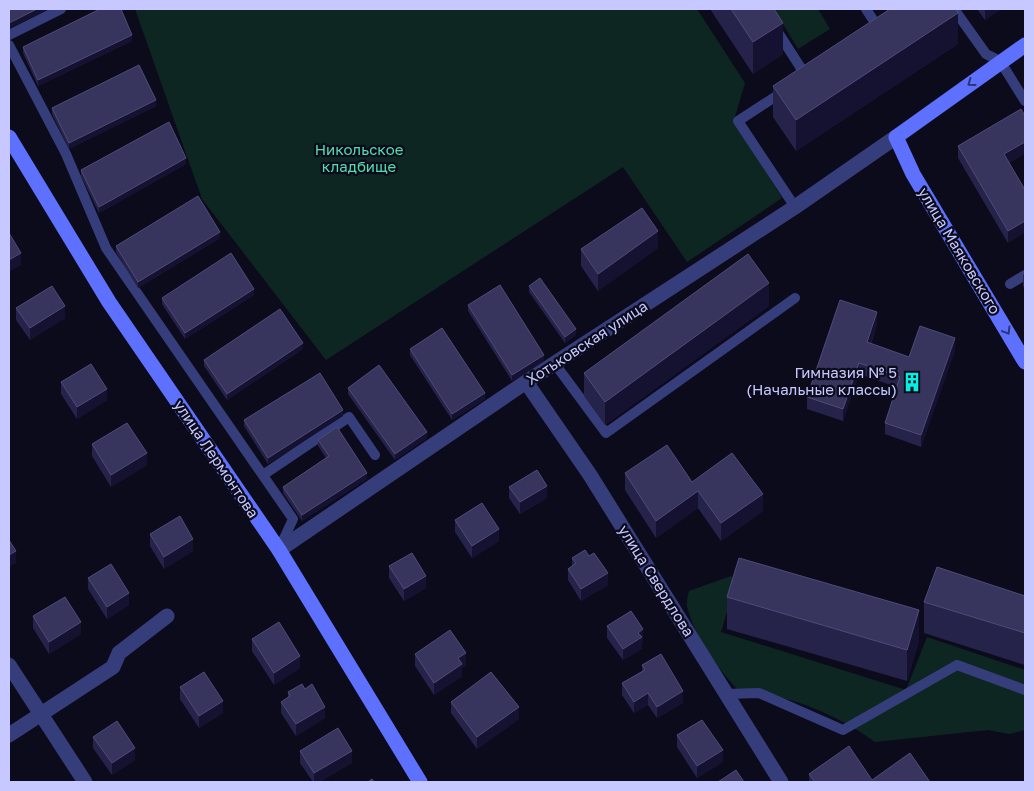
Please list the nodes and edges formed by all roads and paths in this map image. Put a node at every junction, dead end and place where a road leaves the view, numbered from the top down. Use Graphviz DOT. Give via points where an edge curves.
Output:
graph roads {
  1 [pos="61,9"];
  2 [pos="764,9"];
  3 [pos="866,9"];
  4 [pos="954,9"];
  5 [pos="879,29"];
  6 [pos="9,36"];
  7 [pos="9,45"];
  8 [pos="1025,45"];
  9 [pos="1000,61"];
  10 [pos="1025,101"];
  11 [pos="9,137"];
  12 [pos="896,137"];
  13 [pos="795,207"];
  14 [pos="1025,275"];
  15 [pos="1010,284"];
  16 [pos="795,298"];
  17 [pos="1025,362"];
  18 [pos="555,364"];
  19 [pos="526,382"];
  20 [pos="375,455"];
  21 [pos="263,475"];
  22 [pos="279,550"];
  23 [pos="166,616"];
  24 [pos="9,665"];
  25 [pos="1025,690"];
  26 [pos="726,694"];
  27 [pos="42,714"];
  28 [pos="9,736"];
  29 [pos="85,782"];
  30 [pos="420,782"];
  31 [pos="781,782"];
  1 -- 6 [label="lane"];
  2 -- 13 [label="lane" via="803,79 738,121"];
  3 -- 5 [label="lane"];
  4 -- 9 [label="lane" via="986,54"];
  7 -- 21 [label="lane" via="66,154 106,248"];
  8 -- 9 [label="street"];
  9 -- 10 [label="lane"];
  9 -- 12 [label="street, one-way"];
  11 -- 22 [label="street, улица Лермонтова" via="108,302"];
  12 -- 13 [label="street, Хотьковская улица"];
  12 -- 17 [label="street, улица Маяковского, one-way" via="913,174"];
  13 -- 18 [label="street, Хотьковская улица"];
  14 -- 15 [label="lane"];
  16 -- 18 [label="lane" via="606,433"];
  18 -- 19 [label="street, Хотьковская улица"];
  19 -- 22 [label="street, Хотьковская улица"];
  19 -- 26 [label="street, улица Свердлова" via="590,475"];
  20 -- 21 [label="lane" via="349,417"];
  21 -- 22 [label="lane" via="294,519"];
  22 -- 30 [label="street, улица Лермонтова"];
  23 -- 27 [label="street" via="119,653 113,667"];
  24 -- 27 [label="street"];
  25 -- 26 [label="lane" via="957,665 843,730 759,693"];
  26 -- 31 [label="street, улица Свердлова"];
  27 -- 28 [label="street"];
  27 -- 29 [label="street"];
}
